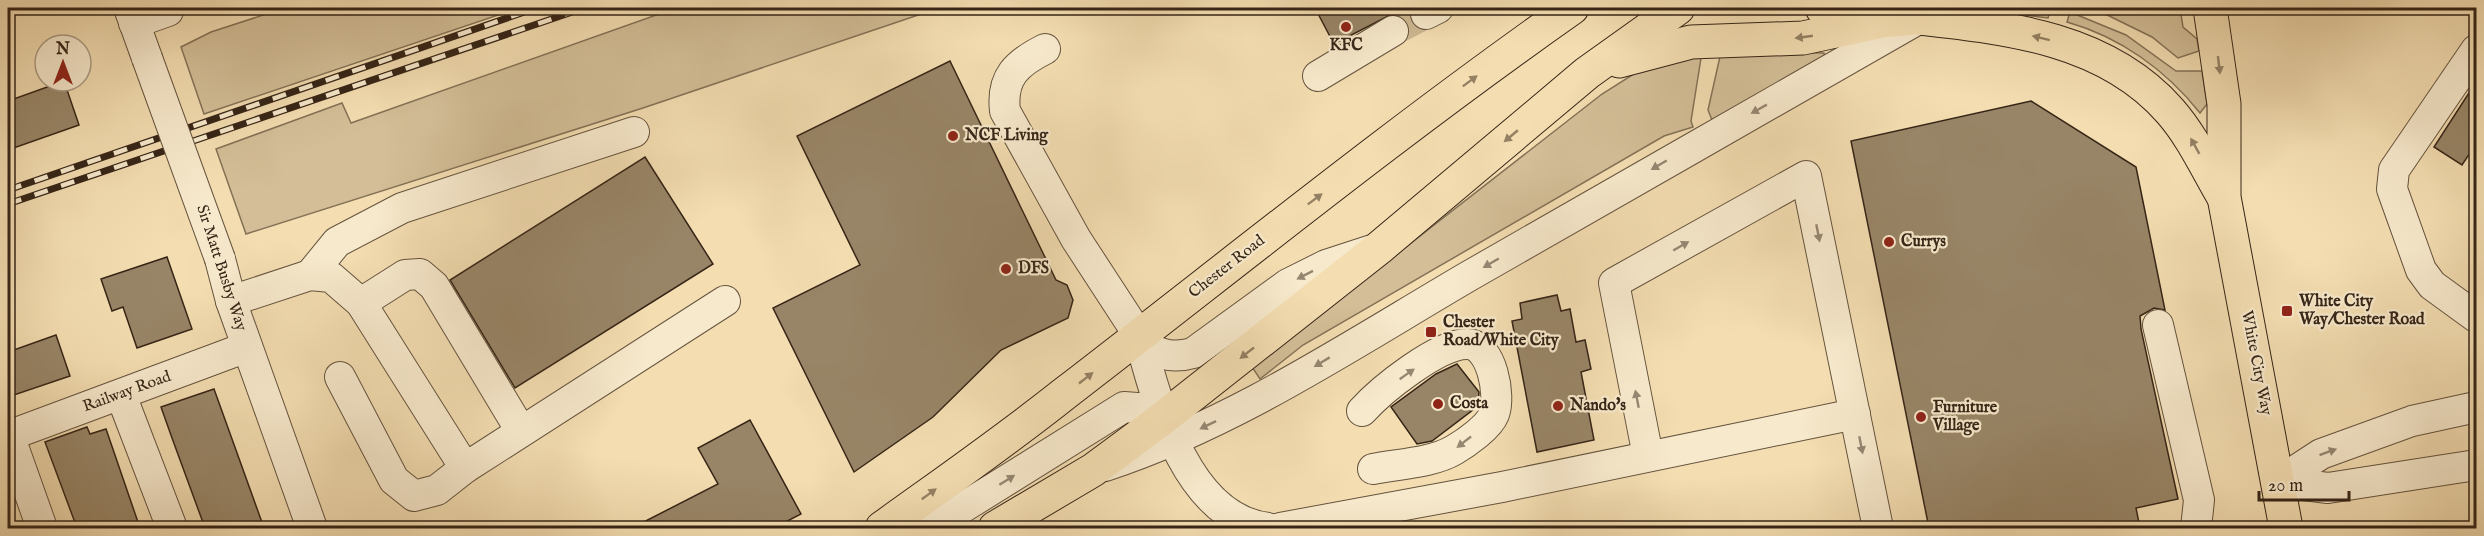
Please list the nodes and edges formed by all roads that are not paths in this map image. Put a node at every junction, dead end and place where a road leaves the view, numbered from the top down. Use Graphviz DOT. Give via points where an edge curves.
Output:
graph roads {
  1 [pos="1540,8"];
  2 [pos="1572,8"];
  3 [pos="1678,8"];
  4 [pos="1822,8"];
  5 [pos="2210,8"];
  6 [pos="168,10"];
  7 [pos="1934,13"];
  8 [pos="131,15"];
  9 [pos="1882,21"];
  10 [pos="1393,31"];
  11 [pos="1045,49"];
  12 [pos="2476,50"];
  13 [pos="1506,54"];
  14 [pos="1587,73"];
  15 [pos="1318,76"];
  16 [pos="634,132"];
  17 [pos="2224,197"];
  18 [pos="1379,248"];
  19 [pos="310,275"];
  20 [pos="231,301"];
  21 [pos="725,301"];
  22 [pos="361,303"];
  23 [pos="2476,317"];
  24 [pos="2158,325"];
  25 [pos="1139,336"];
  26 [pos="247,347"];
  27 [pos="340,377"];
  28 [pos="121,395"];
  29 [pos="2476,407"];
  30 [pos="1362,411"];
  31 [pos="1855,414"];
  32 [pos="1168,430"];
  33 [pos="521,431"];
  34 [pos="8,436"];
  35 [pos="1648,456"];
  36 [pos="2476,465"];
  37 [pos="465,468"];
  38 [pos="1373,468"];
  39 [pos="2278,482"];
  40 [pos="1358,522"];
  41 [pos="42,528"];
  42 [pos="172,528"];
  43 [pos="312,528"];
  44 [pos="882,528"];
  45 [pos="920,528"];
  46 [pos="995,528"];
  47 [pos="1268,528"];
  48 [pos="1280,528"];
  49 [pos="1878,528"];
  50 [pos="2196,528"];
  51 [pos="2286,528"];
  1 -- 13 [label="main road"];
  2 -- 13 [label="main road, Chester Road"];
  3 -- 14 [label="main road"];
  4 -- 9 [label="main road"];
  5 -- 17 [label="main road, White City Way, one-way" via="2224,104"];
  6 -- 8 [label="street"];
  7 -- 9 [label="main road, White City Way"];
  17 -- 7 [label="main road, White City Way, one-way" via="2170,111 2120,67 2071,45"];
  7 -- 32 [label="street, one-way" via="1710,136 1274,391"];
  8 -- 20 [label="street, Sir Matt Busby Way, bridge" via="220,259"];
  9 -- 14 [label="main road, one-way" via="1803,38 1691,42"];
  10 -- 15 [label="street"];
  11 -- 25 [label="street" via="1022,61 1010,75 1004,92 1005,111 1076,239"];
  12 -- 23 [label="street" via="2394,170 2392,189 2421,270 2432,285"];
  25 -- 13 [label="main road, Chester Road, one-way"];
  14 -- 18 [label="main road, one-way"];
  16 -- 19 [label="street" via="402,208 337,242"];
  17 -- 39 [label="main road, White City Way"];
  18 -- 25 [label="street, one-way" via="1326,265 1288,284 1193,353 1166,356 1145,345"];
  18 -- 32 [label="main road, one-way"];
  19 -- 20 [label="street"];
  19 -- 22 [label="street" via="331,277"];
  20 -- 26 [label="street, Sir Matt Busby Way"];
  21 -- 33 [label="street"];
  22 -- 33 [label="street" via="405,275 420,274 434,286"];
  22 -- 37 [label="street"];
  24 -- 50 [label="street" via="2199,500"];
  25 -- 32 [label="street"];
  44 -- 25 [label="main road, Chester Road, one-way"];
  26 -- 28 [label="street, Railway Road"];
  26 -- 43 [label="street, Sir Matt Busby Way"];
  27 -- 37 [label="street" via="394,480 414,496 437,490"];
  28 -- 34 [label="street, Railway Road"];
  28 -- 42 [label="street"];
  39 -- 29 [label="street, one-way" via="2321,454 2412,421"];
  30 -- 38 [label="street, one-way" via="1376,396 1447,348 1471,344 1484,350 1491,364 1496,401 1490,422 1441,456"];
  31 -- 35 [label="street"];
  35 -- 31 [label="street, one-way" via="1614,283 1806,176"];
  31 -- 49 [label="street, one-way"];
  45 -- 32 [label="street, one-way" via="962,508 1124,407 1150,409"];
  32 -- 46 [label="main road"];
  32 -- 47 [label="street" via="1188,466 1220,507 1239,519"];
  33 -- 37 [label="street"];
  34 -- 41 [label="street"];
  35 -- 40 [label="street"];
  36 -- 39 [label="street" via="2328,488"];
  39 -- 51 [label="main road, White City Way"];
  40 -- 48 [label="street"];
}
